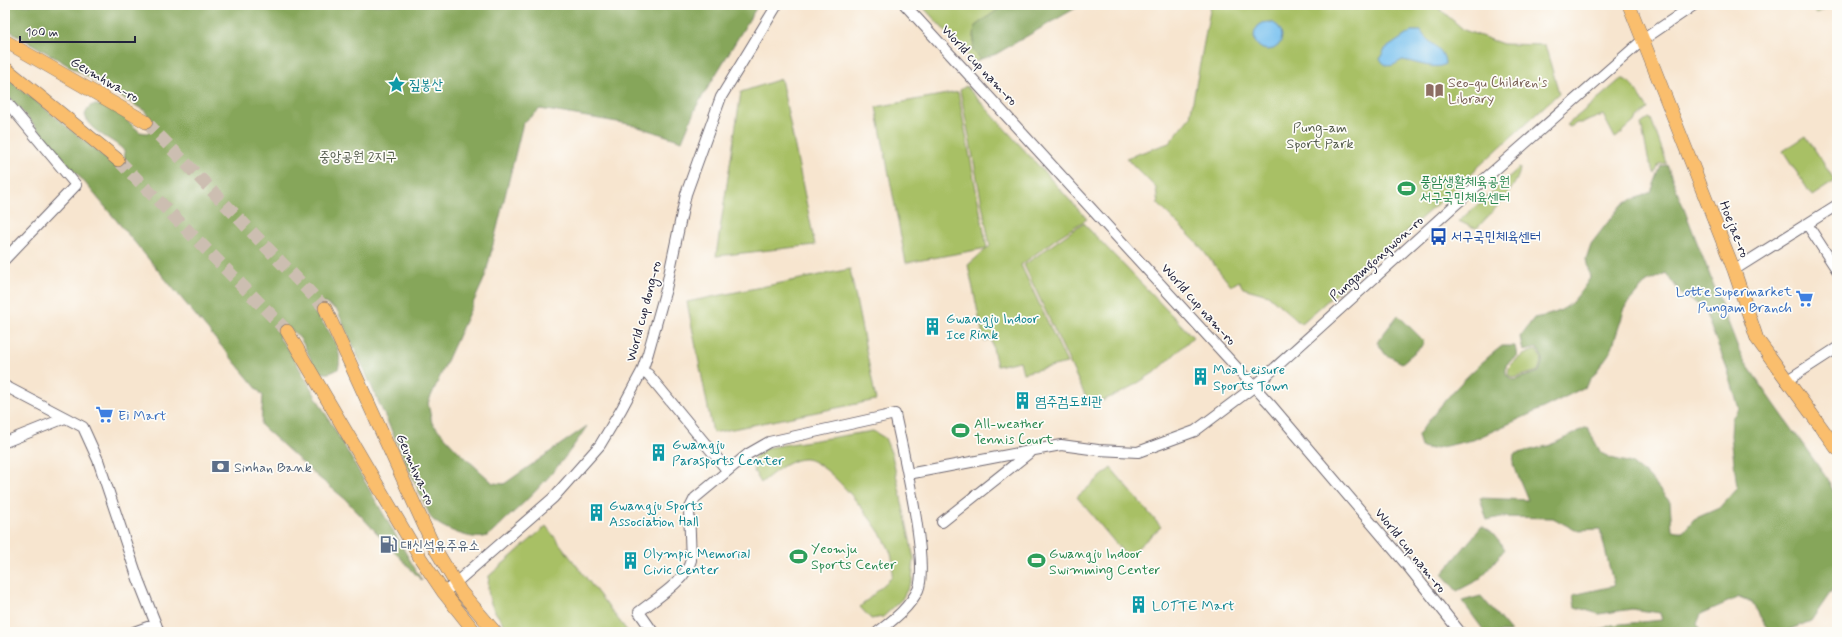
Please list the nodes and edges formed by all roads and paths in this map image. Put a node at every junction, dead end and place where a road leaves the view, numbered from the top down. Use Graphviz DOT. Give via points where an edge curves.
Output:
graph roads {
  1 [pos="776,5"];
  2 [pos="905,5"];
  3 [pos="1629,5"];
  4 [pos="1694,5"];
  5 [pos="1644,39"];
  6 [pos="5,41"];
  7 [pos="5,68"];
  8 [pos="5,100"];
  9 [pos="146,122"];
  10 [pos="118,160"];
  11 [pos="1837,205"];
  12 [pos="1807,224"];
  13 [pos="5,259"];
  14 [pos="1836,266"];
  15 [pos="1734,270"];
  16 [pos="325,308"];
  17 [pos="287,331"];
  18 [pos="1837,348"];
  19 [pos="642,371"];
  20 [pos="1786,381"];
  21 [pos="5,386"];
  22 [pos="1255,386"];
  23 [pos="65,418"];
  24 [pos="5,442"];
  25 [pos="1837,449"];
  26 [pos="1030,452"];
  27 [pos="727,470"];
  28 [pos="908,474"];
  29 [pos="942,522"];
  30 [pos="455,584"];
  31 [pos="444,593"];
  32 [pos="157,628"];
  33 [pos="134,632"];
  34 [pos="475,632"];
  35 [pos="495,632"];
  36 [pos="653,632"];
  37 [pos="878,632"];
  38 [pos="1460,632"];
  1 -- 19 [label="street, World cup dong-ro" via="721,97 708,131 686,194 666,289"];
  2 -- 22 [label="street, World cup nam-ro"];
  3 -- 5 [label="main road, Hoejae-ro"];
  4 -- 5 [label="street, Pungamgongwon-ro"];
  5 -- 15 [label="main road, Hoejae-ro"];
  5 -- 22 [label="street, Pungamgongwon-ro"];
  6 -- 9 [label="main road, Geumhwa-ro"];
  7 -- 10 [label="main road"];
  8 -- 13 [label="street" via="76,186"];
  11 -- 12 [label="street"];
  12 -- 14 [label="street"];
  12 -- 15 [label="street"];
  15 -- 20 [label="main road, Hoejae-ro" via="1757,339"];
  16 -- 30 [label="main road, Geumhwa-ro" via="434,547"];
  17 -- 31 [label="main road" via="419,556"];
  18 -- 20 [label="street"];
  19 -- 27 [label="street" via="653,380"];
  19 -- 30 [label="street, World cup dong-ro" via="600,445 575,475 553,498"];
  20 -- 25 [label="main road, Hoejae-ro"];
  21 -- 23 [label="street"];
  22 -- 26 [label="street, Pungamgongwon-ro" via="1195,431 1138,452 1061,445"];
  22 -- 38 [label="street, World cup nam-ro" via="1401,558"];
  23 -- 24 [label="street"];
  23 -- 32 [label="street" via="78,423 87,433"];
  26 -- 28 [label="street, Pungamgongwon-ro"];
  26 -- 29 [label="street"];
  27 -- 28 [label="street" via="769,442 895,414"];
  27 -- 36 [label="street" via="695,498 689,510 689,568 679,580 638,612"];
  28 -- 37 [label="street" via="921,555 921,579 906,608"];
  30 -- 31 [label="street, World cup dong-ro"];
  30 -- 35 [label="main road, Geumhwa-ro"];
  31 -- 34 [label="main road"];
  32 -- 33 [label="street"];
}
